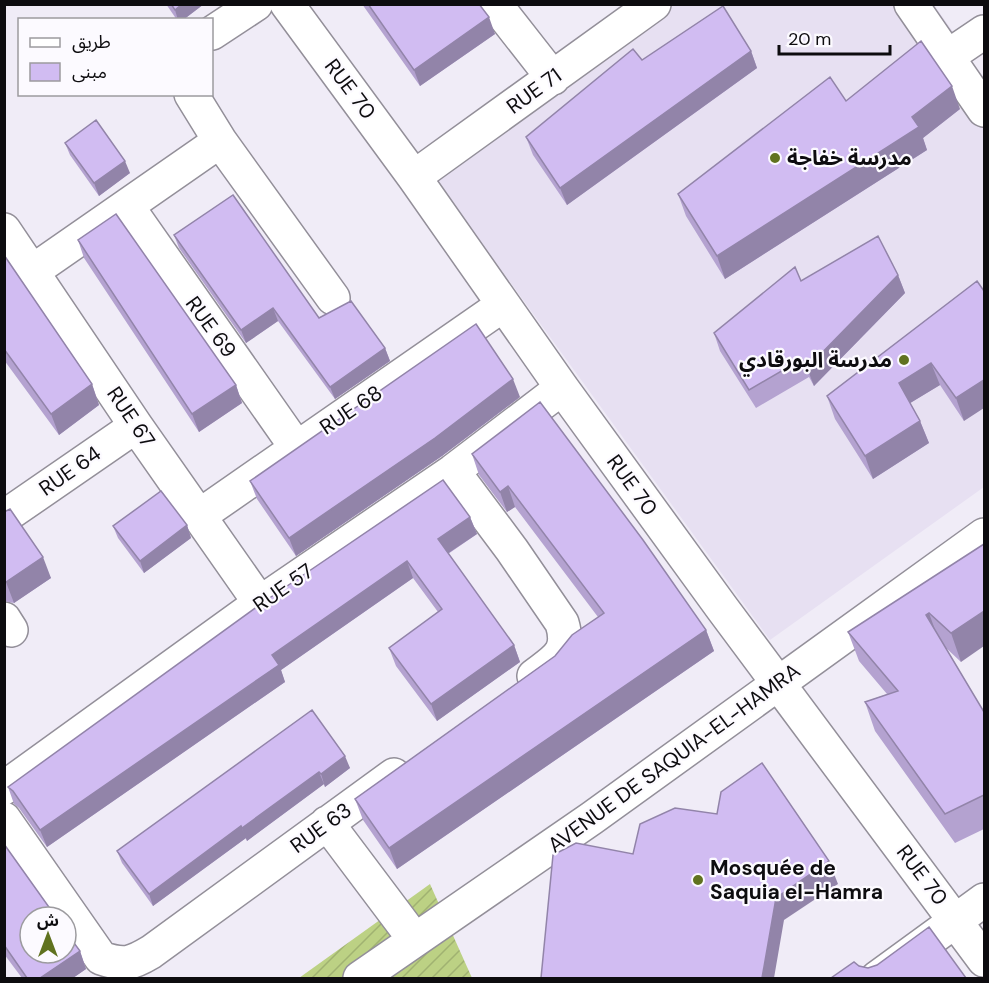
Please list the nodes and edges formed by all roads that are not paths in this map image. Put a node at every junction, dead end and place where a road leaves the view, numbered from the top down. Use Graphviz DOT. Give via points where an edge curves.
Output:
graph roads {
  1 [pos="256,4"];
  2 [pos="287,4"];
  3 [pos="495,4"];
  4 [pos="654,4"];
  5 [pos="911,4"];
  6 [pos="213,32"];
  7 [pos="984,32"];
  8 [pos="947,57"];
  9 [pos="553,78"];
  10 [pos="192,96"];
  11 [pos="984,110"];
  12 [pos="220,141"];
  13 [pos="414,177"];
  14 [pos="127,206"];
  15 [pos="4,230"];
  16 [pos="33,271"];
  17 [pos="333,298"];
  18 [pos="503,305"];
  19 [pos="562,388"];
  20 [pos="136,426"];
  21 [pos="296,447"];
  22 [pos="453,471"];
  23 [pos="199,516"];
  24 [pos="4,517"];
  25 [pos="984,535"];
  26 [pos="260,603"];
  27 [pos="777,683"];
  28 [pos="505,696"];
  29 [pos="421,756"];
  30 [pos="4,788"];
  31 [pos="4,819"];
  32 [pos="327,823"];
  33 [pos="984,900"];
  34 [pos="956,920"];
  35 [pos="415,940"];
  36 [pos="984,960"];
  37 [pos="360,978"];
  38 [pos="878,978"];
  1 -- 6 [label="street"];
  2 -- 13 [label="street, RUE 70"];
  3 -- 9 [label="street"];
  4 -- 9 [label="street, RUE 71"];
  5 -- 8 [label="street"];
  7 -- 8 [label="street"];
  8 -- 11 [label="street"];
  9 -- 13 [label="street, RUE 71"];
  10 -- 12 [label="street"];
  12 -- 14 [label="street"];
  12 -- 17 [label="street"];
  13 -- 18 [label="street, RUE 70"];
  14 -- 16 [label="street"];
  14 -- 21 [label="street, RUE 69"];
  15 -- 16 [label="street, RUE 67"];
  16 -- 20 [label="street, RUE 67"];
  18 -- 19 [label="street, RUE 70"];
  18 -- 21 [label="street, RUE 68"];
  19 -- 22 [label="street, RUE 57"];
  19 -- 27 [label="street, RUE 70"];
  20 -- 23 [label="street, RUE 67"];
  20 -- 24 [label="street, RUE 64"];
  21 -- 23 [label="street, RUE 68"];
  22 -- 26 [label="street, RUE 57"];
  22 -- 28 [label="street" via="562,622 566,636 564,650 552,662"];
  23 -- 26 [label="street, RUE 67"];
  25 -- 27 [label="street, AVENUE DE SAQUIA-EL-HAMRA"];
  26 -- 30 [label="street, RUE 57"];
  27 -- 34 [label="street, RUE 70"];
  27 -- 35 [label="street, AVENUE DE SAQUIA-EL-HAMRA"];
  29 -- 32 [label="street, RUE 63"];
  31 -- 32 [label="street, RUE 63" via="101,958 116,963 132,963 151,952"];
  32 -- 35 [label="street"];
  33 -- 34 [label="street"];
  34 -- 36 [label="street, RUE 70"];
  34 -- 38 [label="street"];
  35 -- 37 [label="street, AVENUE DE SAQUIA-EL-HAMRA"];
}
